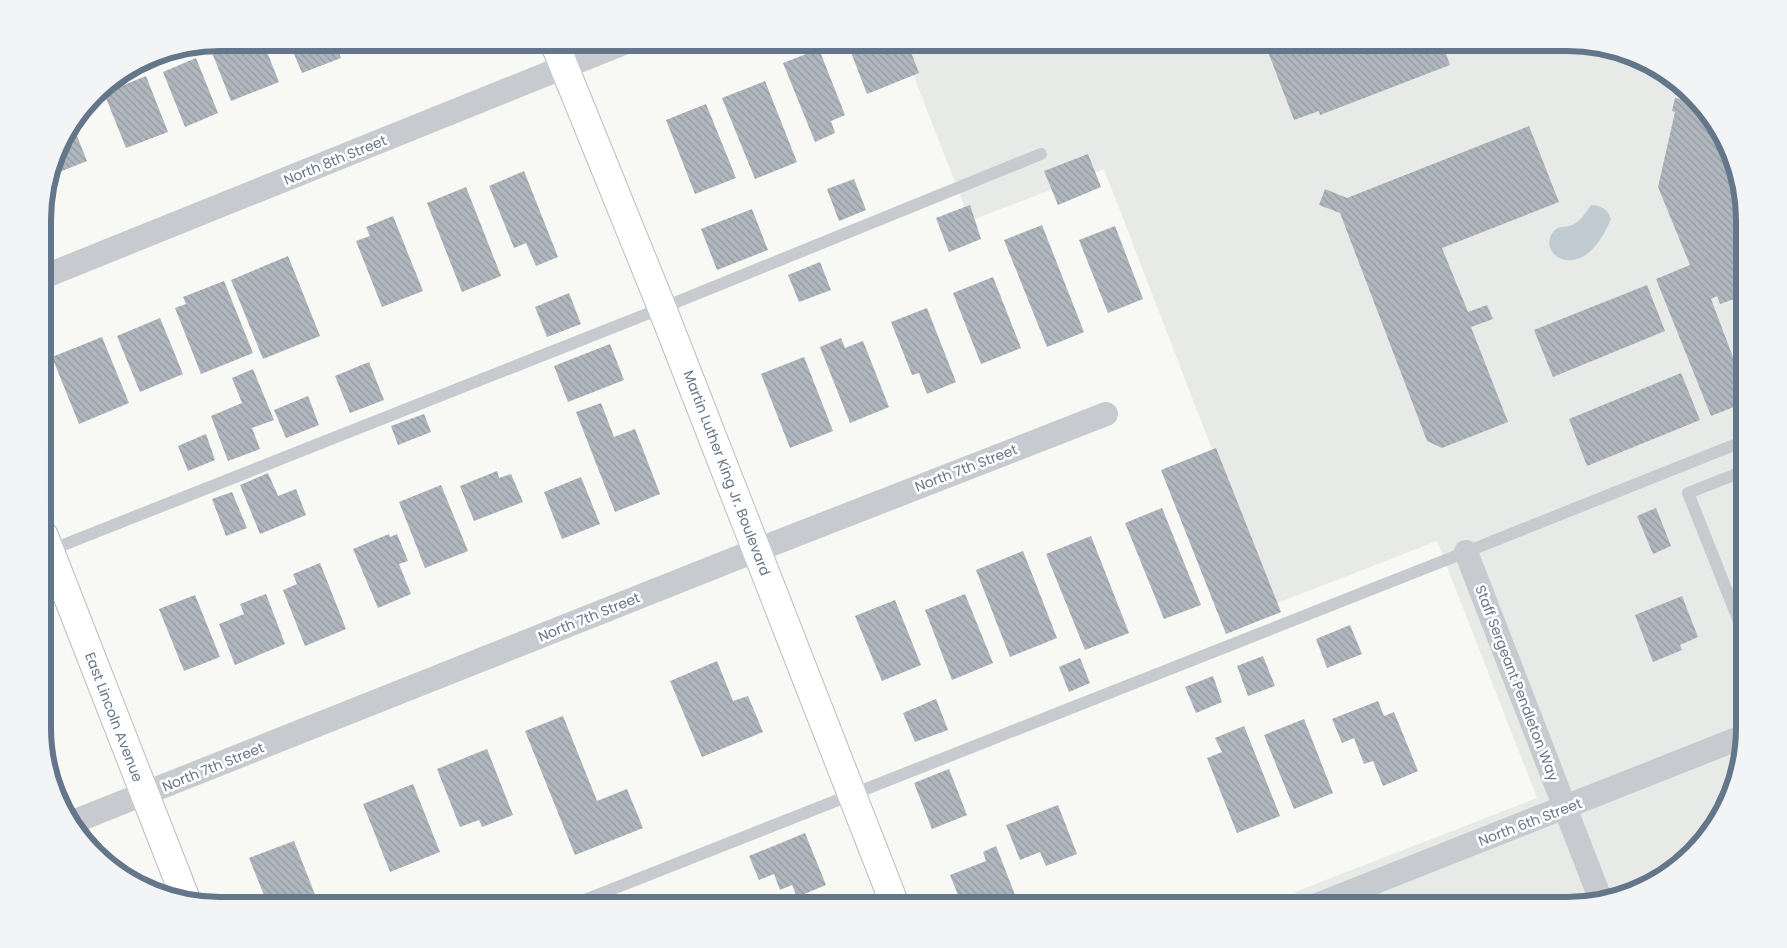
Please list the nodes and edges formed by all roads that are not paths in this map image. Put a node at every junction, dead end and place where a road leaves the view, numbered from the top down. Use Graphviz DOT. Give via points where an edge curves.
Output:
graph roads {
  1 [pos="557,51"];
  2 [pos="605,51"];
  3 [pos="564,68"];
  4 [pos="1041,154"];
  5 [pos="52,273"];
  6 [pos="662,308"];
  7 [pos="1106,414"];
  8 [pos="1736,443"];
  9 [pos="1736,474"];
  10 [pos="51,545"];
  11 [pos="757,550"];
  12 [pos="1466,552"];
  13 [pos="51,560"];
  14 [pos="1736,614"];
  15 [pos="1735,740"];
  16 [pos="144,794"];
  17 [pos="851,794"];
  18 [pos="1565,808"];
  19 [pos="79,820"];
  20 [pos="183,892"];
  21 [pos="1598,894"];
  22 [pos="1340,896"];
  23 [pos="593,897"];
  24 [pos="892,897"];
  1 -- 3 [label="main road, Martin Luther King Jr. Boulevard"];
  2 -- 3 [label="street, North 8th Street"];
  3 -- 5 [label="street, North 8th Street"];
  3 -- 6 [label="main road, Martin Luther King Jr. Boulevard"];
  4 -- 6 [label="lane"];
  6 -- 10 [label="lane"];
  6 -- 11 [label="main road, Martin Luther King Jr. Boulevard"];
  7 -- 11 [label="street, North 7th Street"];
  8 -- 12 [label="lane"];
  9 -- 14 [label="lane" via="1688,493"];
  11 -- 16 [label="street, North 7th Street"];
  11 -- 17 [label="main road, Martin Luther King Jr. Boulevard"];
  12 -- 17 [label="lane"];
  12 -- 18 [label="street, Staff Sergeant Pendleton Way"];
  13 -- 16 [label="main road, East Lincoln Avenue"];
  15 -- 18 [label="street, North 6th Street"];
  16 -- 19 [label="street, North 7th Street"];
  16 -- 20 [label="main road, East Lincoln Avenue"];
  17 -- 23 [label="lane"];
  17 -- 24 [label="main road, Martin Luther King Jr. Boulevard"];
  18 -- 21 [label="street, Staff Sergeant Pendleton Way"];
  18 -- 22 [label="street, North 6th Street"];
}
